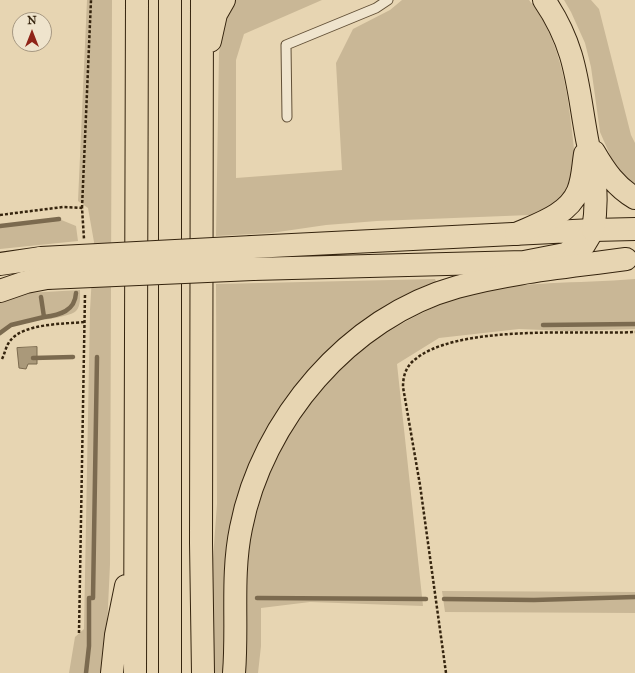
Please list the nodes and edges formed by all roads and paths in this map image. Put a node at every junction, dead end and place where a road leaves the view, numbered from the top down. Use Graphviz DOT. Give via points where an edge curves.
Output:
graph roads {
  1 [pos="91,0"];
  2 [pos="137,0"];
  3 [pos="170,0"];
  4 [pos="202,0"];
  5 [pos="224,0"];
  6 [pos="388,0"];
  7 [pos="544,0"];
  8 [pos="202,70"];
  9 [pos="287,117"];
  10 [pos="587,139"];
  11 [pos="635,198"];
  12 [pos="82,208"];
  13 [pos="0,215"];
  14 [pos="635,229"];
  15 [pos="593,230"];
  16 [pos="516,234"];
  17 [pos="85,242"];
  18 [pos="253,258"];
  19 [pos="630,258"];
  20 [pos="524,262"];
  21 [pos="0,264"];
  22 [pos="47,278"];
  23 [pos="0,280"];
  24 [pos="0,291"];
  25 [pos="85,293"];
  26 [pos="85,322"];
  27 [pos="635,332"];
  28 [pos="2,359"];
  29 [pos="136,534"];
  30 [pos="79,633"];
  31 [pos="112,673"];
  32 [pos="135,673"];
  33 [pos="170,673"];
  34 [pos="203,673"];
  35 [pos="234,673"];
  36 [pos="446,673"];
  1 -- 12 [label="path"];
  2 -- 29 [label="main road"];
  3 -- 33 [label="main road"];
  4 -- 8 [label="main road"];
  5 -- 8 [label="main road" via="216,14"];
  6 -- 9 [label="lane" via="376,8 286,45"];
  7 -- 10 [label="main road" via="570,48 577,73"];
  8 -- 34 [label="main road"];
  10 -- 11 [label="main road" via="605,171 623,191"];
  10 -- 15 [label="main road" via="595,174 597,208"];
  10 -- 16 [label="main road" via="578,191 570,204 552,217"];
  12 -- 13 [label="path" via="63,207"];
  12 -- 17 [label="path"];
  14 -- 15 [label="main road"];
  15 -- 16 [label="main road"];
  15 -- 20 [label="main road" via="584,245 565,254"];
  16 -- 18 [label="main road"];
  18 -- 20 [label="main road"];
  18 -- 21 [label="main road, bridge" via="41,258"];
  18 -- 22 [label="main road, bridge"];
  19 -- 20 [label="main road"];
  19 -- 35 [label="main road" via="533,272 456,287 404,309 371,329 321,372 282,423 268,449 246,509 237,548"];
  22 -- 23 [label="main road"];
  22 -- 24 [label="main road"];
  25 -- 26 [label="path"];
  26 -- 28 [label="path" via="26,330 10,340"];
  26 -- 30 [label="path"];
  27 -- 36 [label="path" via="541,332 456,341 425,353 408,367 403,387 420,485"];
  29 -- 31 [label="main road" via="116,635"];
  29 -- 32 [label="main road"];
}
